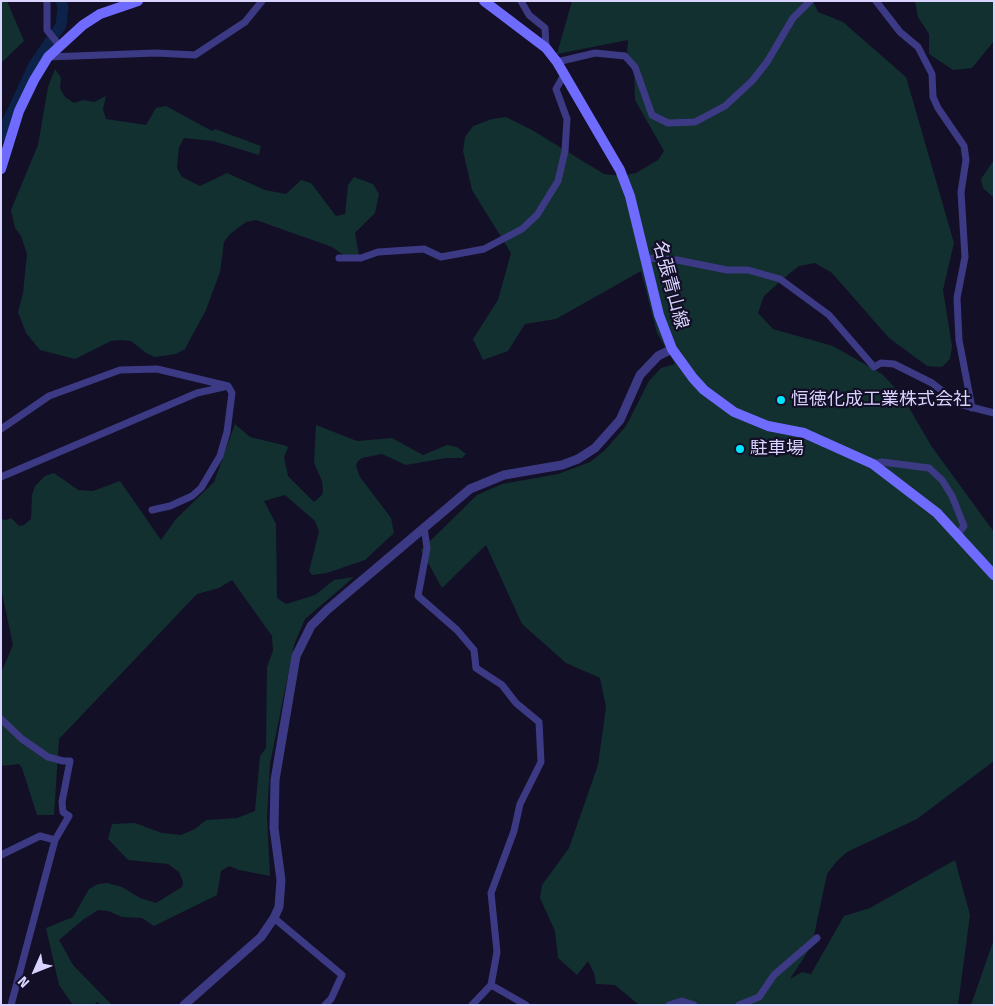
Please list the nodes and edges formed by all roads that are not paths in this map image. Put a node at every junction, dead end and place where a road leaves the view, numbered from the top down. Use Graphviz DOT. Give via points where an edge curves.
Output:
graph roads {
  1 [pos="47,1"];
  2 [pos="138,1"];
  3 [pos="262,1"];
  4 [pos="484,1"];
  5 [pos="520,1"];
  6 [pos="810,1"];
  7 [pos="876,1"];
  8 [pos="58,44"];
  9 [pos="546,48"];
  10 [pos="48,56"];
  11 [pos="557,62"];
  12 [pos="564,75"];
  13 [pos="1,169"];
  14 [pos="339,258"];
  15 [pos="645,258"];
  16 [pos="672,349"];
  17 [pos="228,386"];
  18 [pos="972,408"];
  19 [pos="994,413"];
  20 [pos="1,429"];
  21 [pos="872,464"];
  22 [pos="2,475"];
  23 [pos="152,510"];
  24 [pos="424,527"];
  25 [pos="958,534"];
  26 [pos="994,575"];
  27 [pos="1,719"];
  28 [pos="56,840"];
  29 [pos="1,855"];
  30 [pos="274,918"];
  31 [pos="817,938"];
  32 [pos="491,985"];
  33 [pos="11,1005"];
  34 [pos="184,1005"];
  35 [pos="325,1005"];
  36 [pos="472,1005"];
  37 [pos="526,1005"];
  38 [pos="670,1005"];
  39 [pos="694,1005"];
  40 [pos="739,1005"];
  1 -- 8 [label="street" via="49,35"];
  2 -- 8 [label="main road" via="100,14"];
  3 -- 10 [label="street" via="245,22 198,54"];
  4 -- 9 [label="main road, 名張青山線"];
  5 -- 9 [label="street" via="529,15 545,28"];
  6 -- 11 [label="street" via="793,18 752,81 725,106 695,122 668,123 652,115 635,67 625,56 595,53"];
  7 -- 18 [label="street" via="900,32 918,47 932,74 933,97 938,108 964,146 966,160 961,192 965,257 957,298 959,340"];
  8 -- 10 [label="main road"];
  9 -- 11 [label="main road, 名張青山線"];
  10 -- 13 [label="main road" via="20,111"];
  11 -- 12 [label="main road, 名張青山線"];
  12 -- 14 [label="street" via="556,86 567,128 558,181 537,215 522,229 484,249 441,257 424,249"];
  12 -- 15 [label="main road, 名張青山線" via="620,170 630,196"];
  15 -- 16 [label="main road, 名張青山線" via="659,315"];
  15 -- 18 [label="street" via="748,270 780,279 829,315 874,367 881,363 894,364 932,383 959,404"];
  16 -- 21 [label="main road, 名張青山線" via="684,369 704,390 734,412 768,426 804,433"];
  16 -- 24 [label="street" via="658,356 640,375 620,420 590,452 562,465 504,475 484,482 470,489"];
  17 -- 20 [label="street" via="157,369 120,370 50,396"];
  17 -- 22 [label="street" via="197,393"];
  17 -- 23 [label="street" via="232,393 227,432 220,456 201,488 170,506"];
  18 -- 19 [label="street"];
  21 -- 25 [label="main road, 名張青山線" via="937,513"];
  21 -- 25 [label="street" via="882,462 929,468 952,496 964,526"];
  24 -- 30 [label="street" via="321,616 299,649 275,780 274,828 282,890"];
  24 -- 32 [label="street" via="427,548 418,596 457,630 474,650 476,668 502,685 516,703 539,722 541,762 520,804 514,831 491,893 497,952"];
  25 -- 26 [label="main road, 名張青山線"];
  27 -- 28 [label="street" via="48,757 70,761 62,802 63,812 69,816"];
  28 -- 29 [label="street" via="40,836"];
  28 -- 33 [label="street"];
  30 -- 34 [label="street" via="255,943"];
  30 -- 35 [label="street" via="342,975"];
  31 -- 40 [label="street" via="774,975 759,997"];
  32 -- 36 [label="street"];
  32 -- 37 [label="street"];
  38 -- 39 [label="street" via="682,1001"];
}
